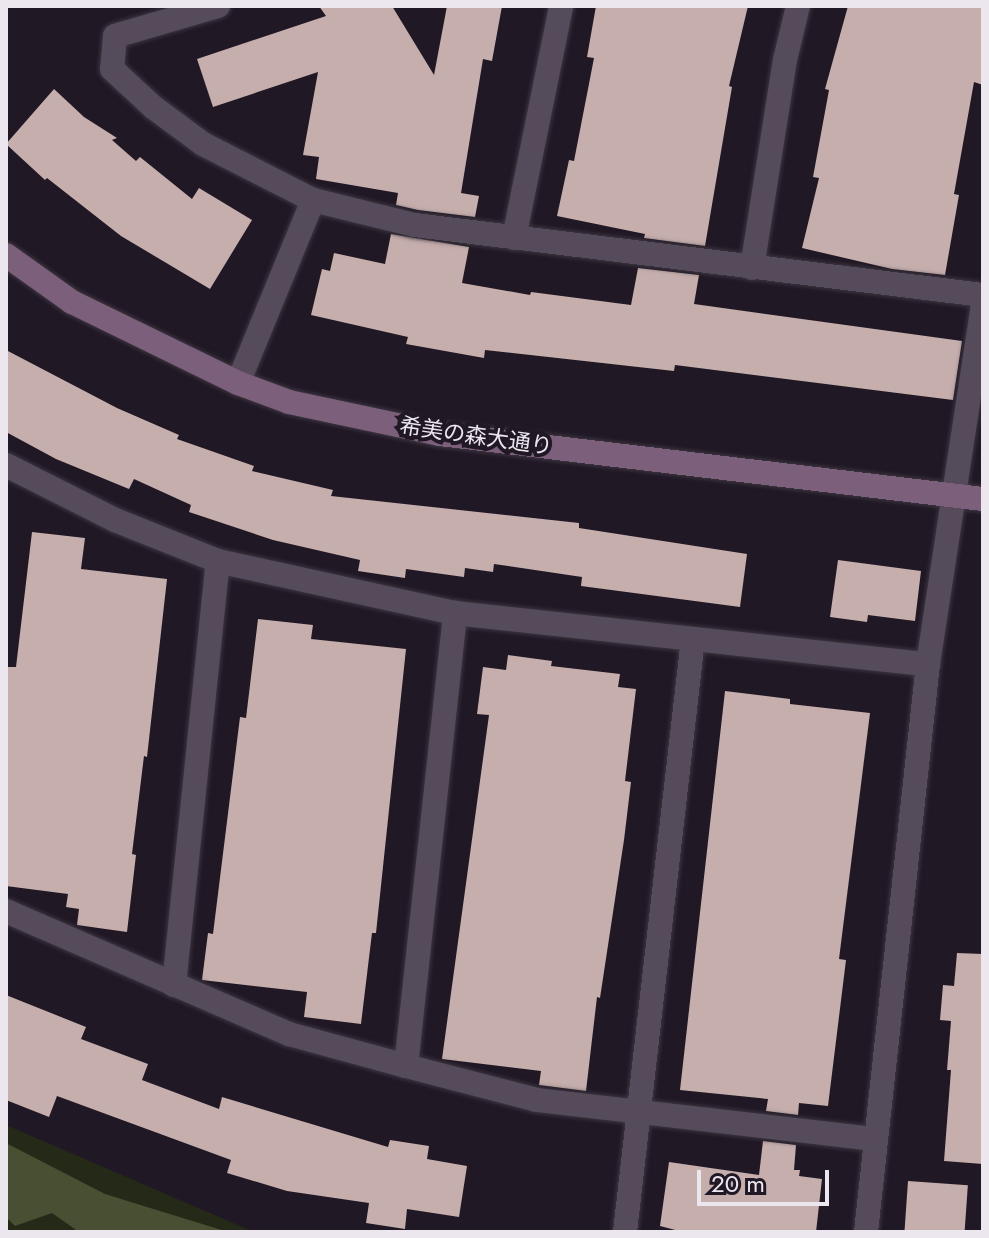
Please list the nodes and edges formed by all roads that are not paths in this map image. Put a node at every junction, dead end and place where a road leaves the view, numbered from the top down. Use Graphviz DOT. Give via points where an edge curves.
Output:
graph roads {
  1 [pos="218,6"];
  2 [pos="561,6"];
  3 [pos="798,6"];
  4 [pos="313,200"];
  5 [pos="514,238"];
  6 [pos="6,255"];
  7 [pos="752,268"];
  8 [pos="983,295"];
  9 [pos="983,305"];
  10 [pos="238,383"];
  11 [pos="6,465"];
  12 [pos="954,496"];
  13 [pos="983,499"];
  14 [pos="218,561"];
  15 [pos="455,613"];
  16 [pos="693,639"];
  17 [pos="928,664"];
  18 [pos="6,911"];
  19 [pos="174,985"];
  20 [pos="406,1066"];
  21 [pos="636,1114"];
  22 [pos="874,1139"];
  23 [pos="625,1232"];
  24 [pos="866,1232"];
  1 -- 4 [label="street" via="115,36 112,69 203,144"];
  2 -- 5 [label="street"];
  3 -- 7 [label="street"];
  4 -- 5 [label="street" via="415,225"];
  4 -- 10 [label="street"];
  5 -- 7 [label="street"];
  6 -- 10 [label="street, 希美の森大通り" via="72,302"];
  7 -- 8 [label="street"];
  9 -- 12 [label="street"];
  10 -- 12 [label="street, 希美の森大通り" via="289,402 440,434"];
  11 -- 14 [label="street" via="115,520"];
  12 -- 13 [label="street, 希美の森大通り"];
  12 -- 17 [label="street"];
  14 -- 15 [label="street"];
  14 -- 19 [label="street"];
  15 -- 16 [label="street"];
  15 -- 20 [label="street"];
  16 -- 17 [label="street"];
  16 -- 21 [label="street"];
  17 -- 22 [label="street"];
  18 -- 19 [label="street"];
  19 -- 20 [label="street" via="289,1034"];
  20 -- 21 [label="street" via="537,1100"];
  21 -- 22 [label="street"];
  21 -- 23 [label="street"];
  22 -- 24 [label="street"];
}
